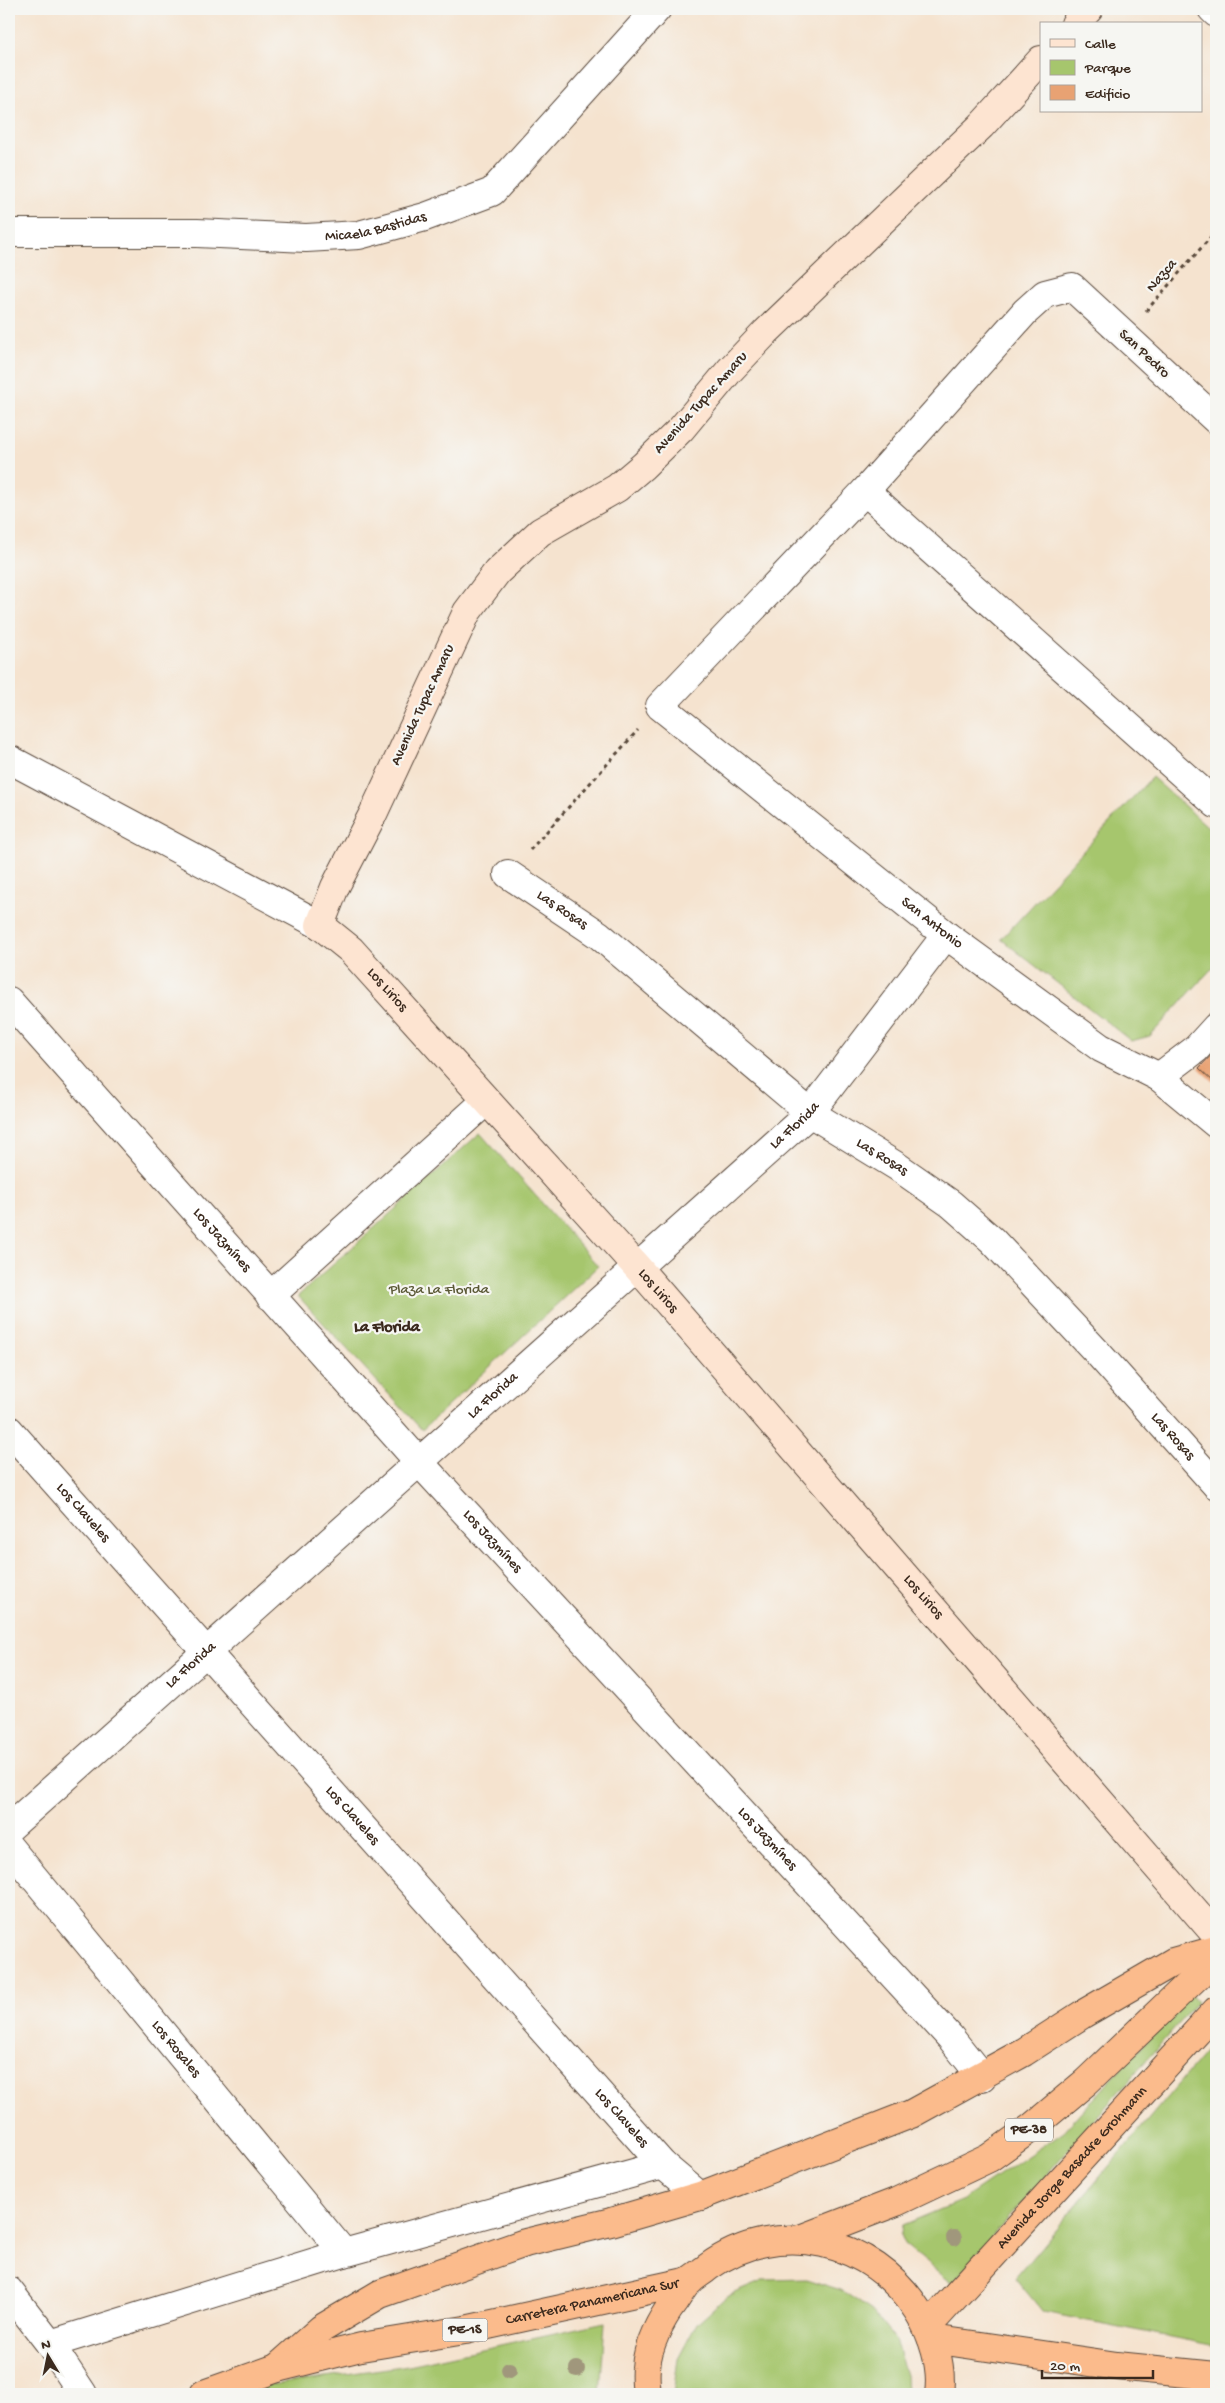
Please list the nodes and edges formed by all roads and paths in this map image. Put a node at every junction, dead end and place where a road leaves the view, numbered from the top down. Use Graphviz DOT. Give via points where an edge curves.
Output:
graph roads {
  1 [pos="657,9"];
  2 [pos="1089,9"];
  3 [pos="1212,9"];
  4 [pos="1216,13"];
  5 [pos="1077,22"];
  6 [pos="1040,61"];
  7 [pos="1216,231"];
  8 [pos="9,233"];
  9 [pos="1125,336"];
  10 [pos="1216,420"];
  11 [pos="864,491"];
  12 [pos="660,706"];
  13 [pos="9,759"];
  14 [pos="1216,804"];
  15 [pos="508,874"];
  16 [pos="320,925"];
  17 [pos="946,935"];
  18 [pos="9,1001"];
  19 [pos="1216,1027"];
  20 [pos="1159,1077"];
  21 [pos="486,1101"];
  22 [pos="810,1113"];
  23 [pos="1216,1124"];
  24 [pos="636,1267"];
  25 [pos="270,1296"];
  26 [pos="9,1430"];
  27 [pos="419,1462"];
  28 [pos="1216,1485"];
  29 [pos="206,1651"];
  30 [pos="9,1828"];
  31 [pos="9,1847"];
  32 [pos="1216,1935"];
  33 [pos="1216,1950"];
  34 [pos="1216,1958"];
  35 [pos="1216,2011"];
  36 [pos="982,2077"];
  37 [pos="663,2165"];
  38 [pos="700,2196"];
  39 [pos="800,2239"];
  40 [pos="344,2253"];
  41 [pos="690,2281"];
  42 [pos="9,2291"];
  43 [pos="930,2333"];
  44 [pos="50,2344"];
  45 [pos="277,2368"];
  46 [pos="1216,2376"];
  47 [pos="83,2394"];
  48 [pos="204,2394"];
  49 [pos="647,2394"];
  50 [pos="939,2394"];
  1 -- 8 [label="street, Micaela Bastidas" via="492,192 426,217 359,235 306,238 196,233"];
  2 -- 5 [label="street"];
  3 -- 4 [label="street"];
  6 -- 16 [label="street, Avenida Tupac Amaru" via="981,126 766,332 730,370 682,430 617,488 540,532 497,572 467,612 373,814 335,887"];
  7 -- 9 [label="path, Nazca"];
  9 -- 10 [label="street, San Pedro"];
  9 -- 11 [label="street, San Pedro" via="1072,287 1045,294 1025,312"];
  11 -- 12 [label="street"];
  11 -- 14 [label="street"];
  12 -- 15 [label="path"];
  12 -- 17 [label="street, San Antonio"];
  13 -- 16 [label="street, Los Lirios"];
  15 -- 22 [label="street, Las Rosas" via="599,934"];
  16 -- 21 [label="street, Los Lirios" via="351,950"];
  17 -- 20 [label="street, San Antonio" via="1101,1048"];
  17 -- 22 [label="street, La Florida"];
  18 -- 25 [label="street, Los Jazmínes"];
  19 -- 20 [label="street" via="1196,1049"];
  20 -- 23 [label="street, San Antonio"];
  21 -- 24 [label="street, Los Lirios"];
  21 -- 25 [label="street"];
  22 -- 24 [label="street, La Florida"];
  22 -- 28 [label="street, Las Rosas" via="951,1204 992,1240"];
  24 -- 27 [label="street, La Florida"];
  24 -- 32 [label="street, Los Lirios"];
  25 -- 27 [label="street, Los Jazmínes"];
  26 -- 29 [label="street, Los Claveles"];
  27 -- 29 [label="street, La Florida"];
  27 -- 36 [label="street, Los Jazmínes" via="950,2037"];
  29 -- 30 [label="street, La Florida"];
  29 -- 37 [label="street, Los Claveles"];
  31 -- 40 [label="street, Los Rosales"];
  33 -- 36 [label="highway" via="1173,1962"];
  34 -- 39 [label="highway, PE-38" via="1086,2082 989,2158 896,2202"];
  35 -- 43 [label="highway, Avenida Jorge Basadre Grohmann"];
  36 -- 38 [label="highway" via="911,2114"];
  37 -- 38 [label="street, Los Claveles"];
  37 -- 40 [label="street"];
  38 -- 45 [label="highway" via="525,2243 380,2294 321,2329"];
  39 -- 41 [label="highway, PE-1S" via="760,2242 723,2257"];
  39 -- 43 [label="highway, PE-1S" via="840,2246 877,2265 907,2292"];
  40 -- 44 [label="street"];
  41 -- 45 [label="highway, Carretera Panamericana Sur / PE-1S" via="465,2330 361,2347"];
  41 -- 49 [label="highway, PE-1S" via="661,2320 646,2366"];
  42 -- 44 [label="street"];
  43 -- 46 [label="highway" via="1117,2366"];
  43 -- 50 [label="highway, PE-1S"];
  44 -- 47 [label="street"];
  45 -- 48 [label="highway, Carretera Panamericana Sur / PE-1S"];
}
